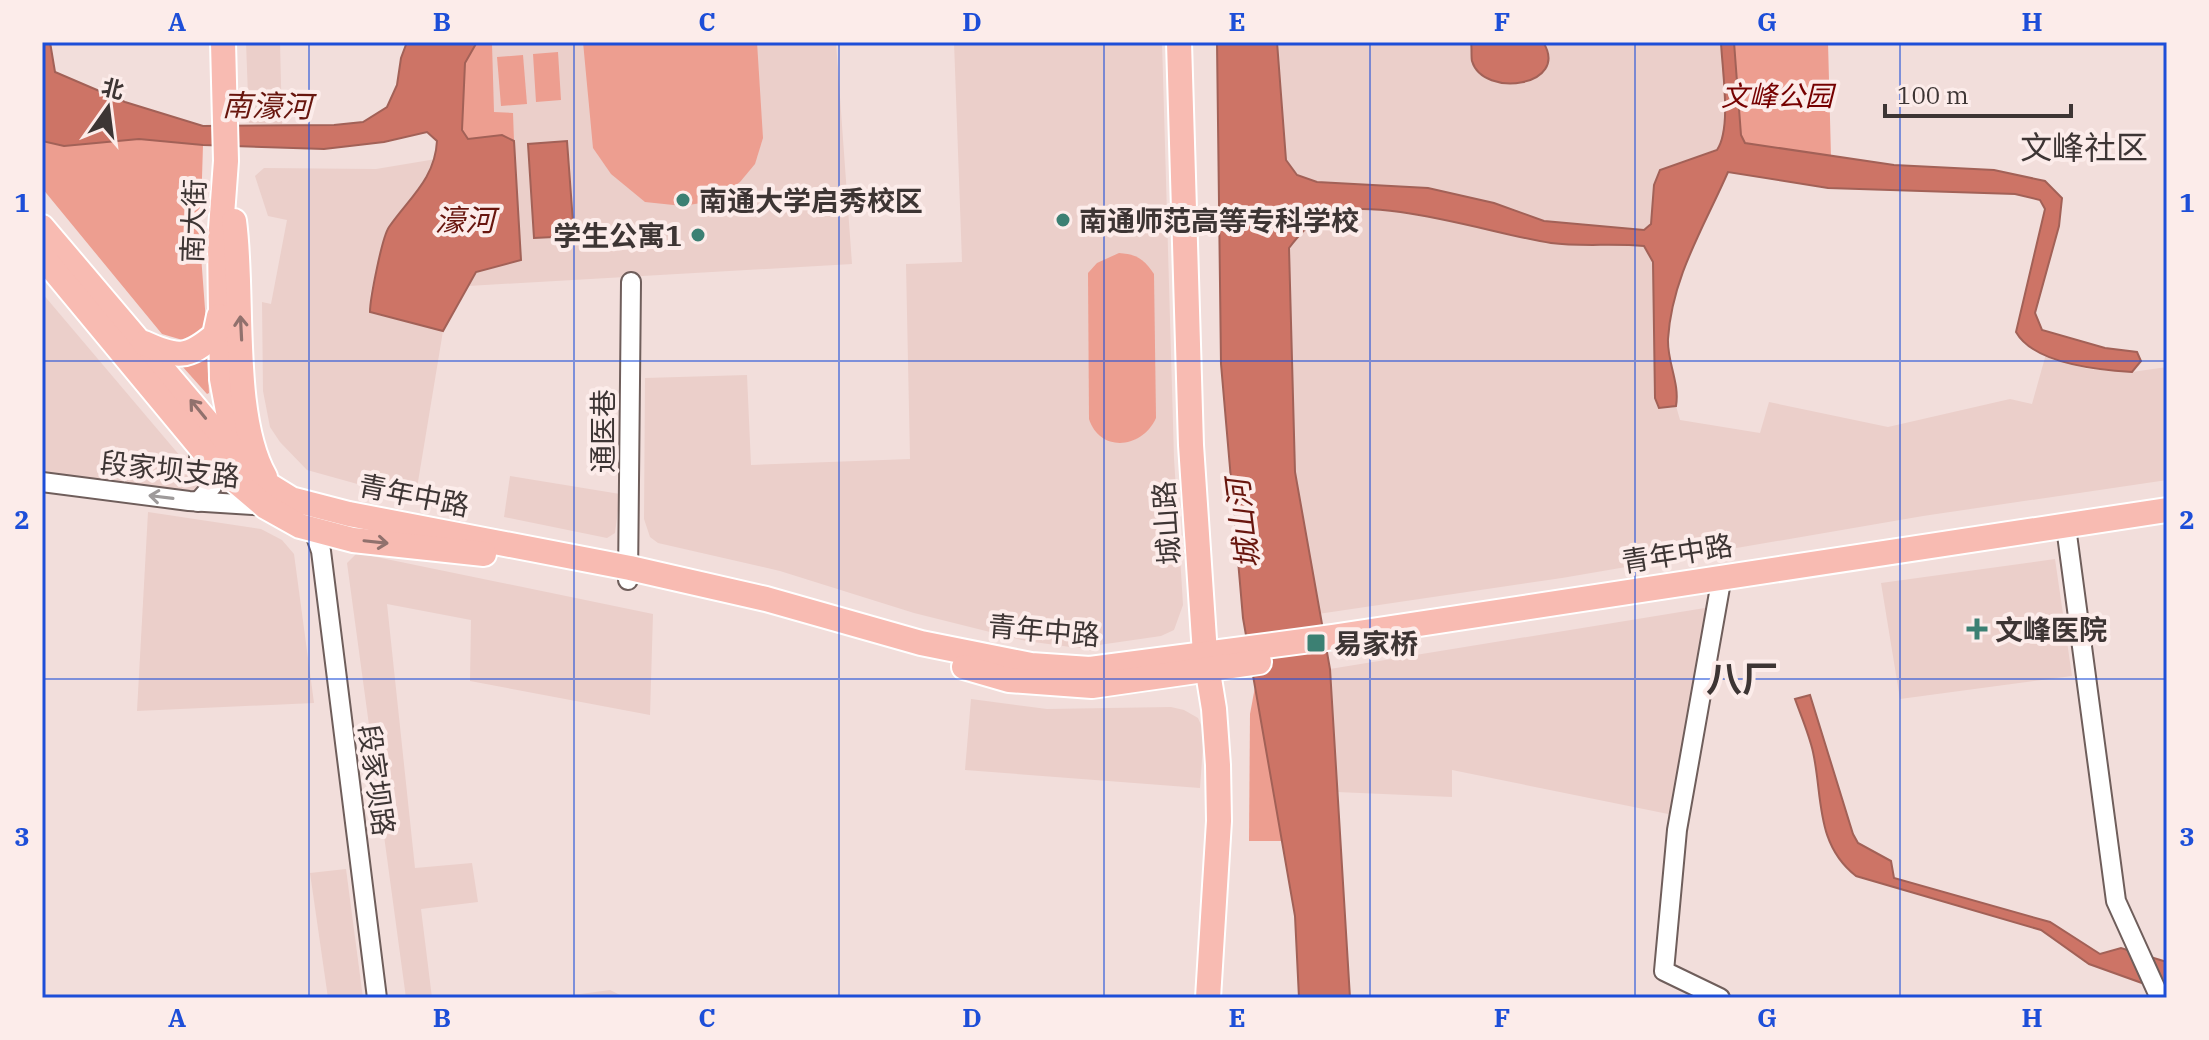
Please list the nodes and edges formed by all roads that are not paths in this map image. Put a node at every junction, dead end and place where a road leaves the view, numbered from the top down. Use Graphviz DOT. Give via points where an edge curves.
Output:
graph roads {
  1 [pos="223,42"];
  2 [pos="1179,42"];
  3 [pos="1192,42"];
  4 [pos="226,161"];
  5 [pos="42,227"];
  6 [pos="42,256"];
  7 [pos="631,282"];
  8 [pos="82,303"];
  9 [pos="221,306"];
  10 [pos="140,341"];
  11 [pos="235,452"];
  12 [pos="42,482"];
  13 [pos="198,502"];
  14 [pos="279,503"];
  15 [pos="2167,510"];
  16 [pos="2167,526"];
  17 [pos="2067,534"];
  18 [pos="629,574"];
  19 [pos="1720,584"];
  20 [pos="1224,660"];
  21 [pos="377,998"];
  22 [pos="1208,998"];
  23 [pos="1219,998"];
  24 [pos="1720,998"];
  25 [pos="2160,998"];
  1 -- 4 [label="main road"];
  2 -- 20 [label="main road, 城山路" via="1191,445"];
  3 -- 20 [label="main road, 城山路" via="1196,312"];
  4 -- 9 [label="main road, 南大街"];
  14 -- 4 [label="main road, 南大街, one-way" via="254,452 245,398 236,232"];
  5 -- 10 [label="main road"];
  6 -- 8 [label="main road, 青年中路"];
  7 -- 18 [label="street, 通医巷"];
  8 -- 13 [label="street" via="119,363 208,469 211,491"];
  8 -- 14 [label="main road, 青年中路" via="212,461"];
  9 -- 10 [label="main road" via="215,335 185,354 174,356"];
  9 -- 11 [label="main road, 南大街" via="222,379"];
  11 -- 10 [label="main road, one-way"];
  11 -- 14 [label="main road, 南大街" via="248,486"];
  13 -- 12 [label="street, 段家坝支路, one-way"];
  13 -- 14 [label="street, 段家坝支路"];
  14 -- 18 [label="main road, 青年中路"];
  14 -- 21 [label="street, 段家坝路" via="322,569"];
  15 -- 17 [label="main road, 青年中路"];
  16 -- 17 [label="main road, 青年中路"];
  17 -- 19 [label="main road, 青年中路" via="1924,564"];
  17 -- 25 [label="street" via="2116,901"];
  18 -- 20 [label="main road, 青年中路" via="766,599 921,643 1031,665 1090,669"];
  19 -- 20 [label="main road, 青年中路"];
  19 -- 24 [label="street" via="1677,830 1664,971"];
  20 -- 22 [label="main road, 城山路" via="1214,709 1219,821"];
  20 -- 23 [label="main road, 城山路" via="1232,816"];
}
